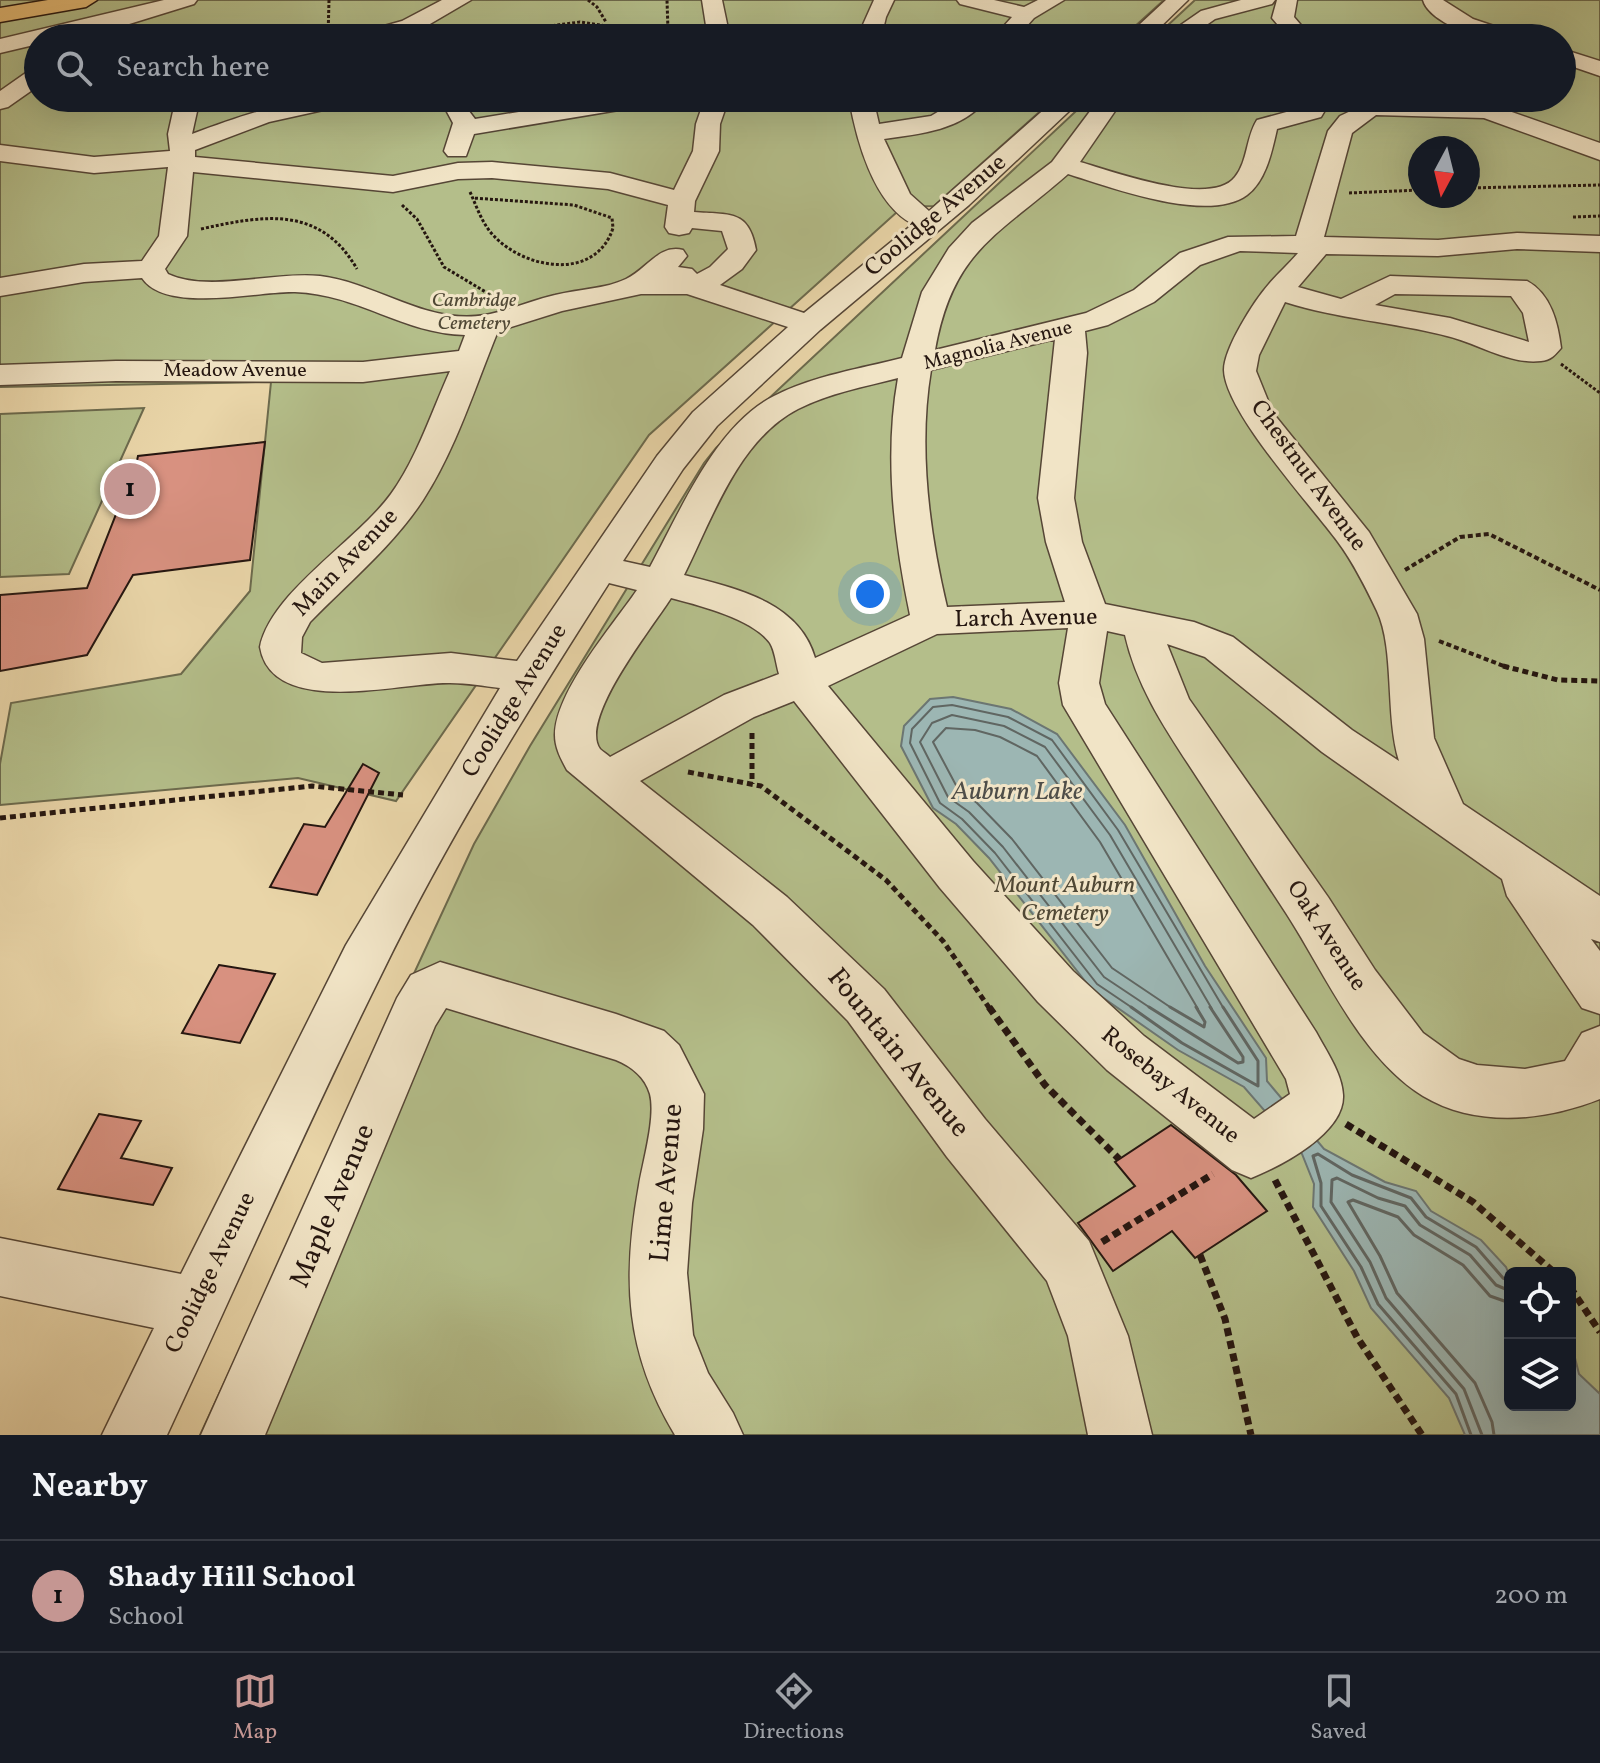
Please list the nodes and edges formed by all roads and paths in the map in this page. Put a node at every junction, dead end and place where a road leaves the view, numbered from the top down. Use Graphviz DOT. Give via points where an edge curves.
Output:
graph roads {
  1 [pos="86,0"];
  2 [pos="187,0"];
  3 [pos="329,0"];
  4 [pos="461,0"];
  5 [pos="588,0"];
  6 [pos="667,0"];
  7 [pos="712,0"];
  8 [pos="884,0"];
  9 [pos="967,0"];
  10 [pos="1054,0"];
  11 [pos="1178,0"];
  12 [pos="1265,0"];
  13 [pos="1430,2"];
  14 [pos="1241,6"];
  15 [pos="1027,14"];
  16 [pos="0,15"];
  17 [pos="118,20"];
  18 [pos="607,23"];
  19 [pos="100,24"];
  20 [pos="112,24"];
  21 [pos="328,24"];
  22 [pos="413,24"];
  23 [pos="573,24"];
  24 [pos="611,24"];
  25 [pos="668,24"];
  26 [pos="716,24"];
  27 [pos="873,24"];
  28 [pos="1017,24"];
  29 [pos="1151,24"];
  30 [pos="1194,24"];
  31 [pos="1287,24"];
  32 [pos="1465,24"];
  33 [pos="24,41"];
  34 [pos="0,46"];
  35 [pos="1576,46"];
  36 [pos="1600,47"];
  37 [pos="1576,60"];
  38 [pos="1600,66"];
  39 [pos="24,85"];
  40 [pos="0,102"];
  41 [pos="190,112"];
  42 [pos="281,112"];
  43 [pos="459,112"];
  44 [pos="563,112"];
  45 [pos="709,112"];
  46 [pos="864,112"];
  47 [pos="959,112"];
  48 [pos="1055,112"];
  49 [pos="1102,112"];
  50 [pos="1264,112"];
  51 [pos="1312,112"];
  52 [pos="1371,112"];
  53 [pos="1465,112"];
  54 [pos="1488,112"];
  55 [pos="1502,117"];
  56 [pos="1266,125"];
  57 [pos="465,128"];
  58 [pos="869,133"];
  59 [pos="1593,147"];
  60 [pos="0,153"];
  61 [pos="182,156"];
  62 [pos="1063,165"];
  63 [pos="458,171"];
  64 [pos="393,184"];
  65 [pos="1600,185"];
  66 [pos="1480,188"];
  67 [pos="1408,190"];
  68 [pos="1320,194"];
  69 [pos="473,198"];
  70 [pos="681,210"];
  71 [pos="931,222"];
  72 [pos="173,236"];
  73 [pos="1600,244"];
  74 [pos="1315,245"];
  75 [pos="673,256"];
  76 [pos="151,269"];
  77 [pos="636,285"];
  78 [pos="693,286"];
  79 [pos="0,287"];
  80 [pos="1279,290"];
  81 [pos="360,294"];
  82 [pos="1344,309"];
  83 [pos="498,321"];
  84 [pos="809,324"];
  85 [pos="1070,328"];
  86 [pos="1540,352"];
  87 [pos="470,359"];
  88 [pos="916,367"];
  89 [pos="0,375"];
  90 [pos="1600,393"];
  91 [pos="598,568"];
  92 [pos="660,583"];
  93 [pos="1384,585"];
  94 [pos="1600,590"];
  95 [pos="1090,614"];
  96 [pos="931,621"];
  97 [pos="1142,624"];
  98 [pos="1401,626"];
  99 [pos="528,677"];
  100 [pos="802,681"];
  101 [pos="1600,681"];
  102 [pos="749,702"];
  103 [pos="606,761"];
  104 [pos="752,784"];
  105 [pos="403,795"];
  106 [pos="1445,813"];
  107 [pos="0,818"];
  108 [pos="1510,861"];
  109 [pos="1600,922"];
  110 [pos="440,984"];
  111 [pos="1600,992"];
  112 [pos="1594,1073"];
  113 [pos="1287,1126"];
  114 [pos="1119,1159"];
  115 [pos="1200,1255"];
  116 [pos="1068,1262"];
  117 [pos="0,1267"];
  118 [pos="1548,1267"];
  119 [pos="1576,1296"];
  120 [pos="194,1306"];
  121 [pos="1600,1332"];
  122 [pos="134,1435"];
  123 [pos="233,1435"];
  124 [pos="711,1435"];
  125 [pos="1120,1435"];
  126 [pos="1251,1435"];
  127 [pos="1422,1435"];
  1 -- 16 [label="main road"];
  2 -- 17 [label="street"];
  3 -- 21 [label="path"];
  4 -- 22 [label="street"];
  5 -- 18 [label="path"];
  6 -- 25 [label="path"];
  7 -- 26 [label="street"];
  8 -- 27 [label="street"];
  9 -- 15 [label="street"];
  10 -- 15 [label="street"];
  11 -- 29 [label="street"];
  12 -- 14 [label="street"];
  13 -- 32 [label="street"];
  14 -- 30 [label="street"];
  14 -- 31 [label="street"];
  15 -- 28 [label="street"];
  17 -- 19 [label="street"];
  17 -- 20 [label="street"];
  18 -- 23 [label="path"];
  18 -- 24 [label="path"];
  33 -- 34 [label="street"];
  35 -- 36 [label="street"];
  36 -- 38 [label="street"];
  37 -- 38 [label="street"];
  39 -- 40 [label="street"];
  41 -- 61 [label="street" via="180,134"];
  42 -- 61 [label="street" via="262,116"];
  43 -- 57 [label="street"];
  44 -- 57 [label="street"];
  45 -- 70 [label="street" via="706,151"];
  46 -- 58 [label="street"];
  47 -- 58 [label="street" via="936,123"];
  48 -- 71 [label="street, Coolidge Avenue"];
  49 -- 62 [label="street"];
  50 -- 56 [label="street"];
  51 -- 56 [label="street"];
  52 -- 68 [label="street" via="1344,126"];
  53 -- 55 [label="street"];
  54 -- 55 [label="street"];
  55 -- 59 [label="street"];
  56 -- 62 [label="street" via="1248,180 1221,199 1194,198"];
  57 -- 63 [label="street" via="454,161"];
  58 -- 71 [label="street" via="901,201"];
  60 -- 61 [label="street" via="94,165"];
  61 -- 64 [label="street"];
  61 -- 72 [label="street"];
  62 -- 88 [label="street" via="961,251 934,300"];
  63 -- 64 [label="street"];
  63 -- 69 [label="path"];
  63 -- 70 [label="street" via="601,180"];
  64 -- 83 [label="path" via="393,196 417,219 444,267 493,296"];
  65 -- 66 [label="path"];
  67 -- 68 [label="path"];
  68 -- 74 [label="street" via="1309,234"];
  69 -- 69 [label="path" via="499,241 539,262 566,265 592,259 614,229 612,218 586,208"];
  70 -- 75 [label="street"];
  70 -- 78 [label="street" via="730,223 743,244 719,273"];
  71 -- 84 [label="street, Coolidge Avenue"];
  72 -- 76 [label="street"];
  72 -- 81 [label="path" via="260,217 294,219 345,249 359,274"];
  73 -- 74 [label="street, Magnolia Avenue"];
  74 -- 80 [label="street, Chestnut Avenue" via="1311,257"];
  74 -- 85 [label="street, Magnolia Avenue" via="1238,243 1215,249 1190,259 1119,311"];
  75 -- 77 [label="street"];
  75 -- 78 [label="street"];
  76 -- 79 [label="street"];
  76 -- 81 [label="street" via="159,281 176,288 292,283"];
  77 -- 78 [label="street"];
  77 -- 83 [label="street"];
  78 -- 84 [label="street"];
  80 -- 82 [label="street"];
  80 -- 93 [label="street, Chestnut Avenue" via="1243,355 1245,389 1257,415 1331,503"];
  81 -- 83 [label="street" via="430,322 459,326"];
  82 -- 86 [label="street" via="1450,327"];
  82 -- 86 [label="street" via="1390,285 1517,287 1535,304 1545,348"];
  83 -- 87 [label="street, Main Avenue"];
  84 -- 91 [label="street, Coolidge Avenue" via="686,440"];
  85 -- 88 [label="street, Magnolia Avenue"];
  85 -- 95 [label="street" via="1056,498 1064,542"];
  86 -- 90 [label="path"];
  87 -- 89 [label="street, Meadow Avenue" via="363,372"];
  87 -- 99 [label="street, Main Avenue" via="408,496 296,613 279,642 279,655 302,675 322,678 451,668"];
  88 -- 92 [label="street, Magnolia Avenue" via="825,387 787,401 765,417 709,490"];
  88 -- 96 [label="street" via="908,446 918,570"];
  91 -- 92 [label="street"];
  91 -- 99 [label="street, Coolidge Avenue"];
  92 -- 100 [label="street" via="757,613 788,638"];
  92 -- 103 [label="street, Magnolia Avenue" via="599,674 579,718"];
  93 -- 94 [label="path" via="1460,537 1489,534"];
  93 -- 98 [label="street, Chestnut Avenue"];
  95 -- 96 [label="street, Larch Avenue"];
  95 -- 97 [label="street, Larch Avenue"];
  95 -- 113 [label="street" via="1079,683 1084,705 1298,1049 1315,1087"];
  96 -- 100 [label="street, Larch Avenue"];
  97 -- 106 [label="street, Larch Avenue" via="1219,647 1337,741"];
  97 -- 112 [label="street, Oak Avenue" via="1171,705 1405,1050 1443,1079 1477,1090 1525,1094"];
  98 -- 101 [label="path" via="1518,673 1569,682"];
  98 -- 106 [label="street, Chestnut Avenue" via="1413,738"];
  99 -- 120 [label="street, Coolidge Avenue" via="363,960"];
  100 -- 102 [label="street, Larch Avenue"];
  100 -- 113 [label="street, Rosebay Avenue" via="957,876 1112,1041"];
  102 -- 103 [label="street, Larch Avenue"];
  102 -- 104 [label="path"];
  103 -- 104 [label="path"];
  103 -- 116 [label="street, Fountain Avenue" via="866,1005"];
  104 -- 114 [label="path" via="886,880 943,941 1035,1074"];
  105 -- 107 [label="path" via="312,786"];
  106 -- 108 [label="street, Larch Avenue"];
  108 -- 109 [label="street, Larch Avenue"];
  108 -- 111 [label="street"];
  110 -- 123 [label="street, Maple Avenue" via="415,1014"];
  110 -- 124 [label="street, Lime Avenue" via="616,1037 646,1048 661,1062 677,1094 658,1273 663,1335 685,1393"];
  113 -- 116 [label="path"];
  113 -- 118 [label="path" via="1375,1144 1473,1202"];
  113 -- 127 [label="path" via="1282,1189 1357,1337"];
  115 -- 126 [label="path" via="1239,1374"];
  116 -- 125 [label="street, Fountain Avenue" via="1098,1336"];
  117 -- 120 [label="street"];
  119 -- 121 [label="path"];
  120 -- 122 [label="street, Coolidge Avenue"];
}
